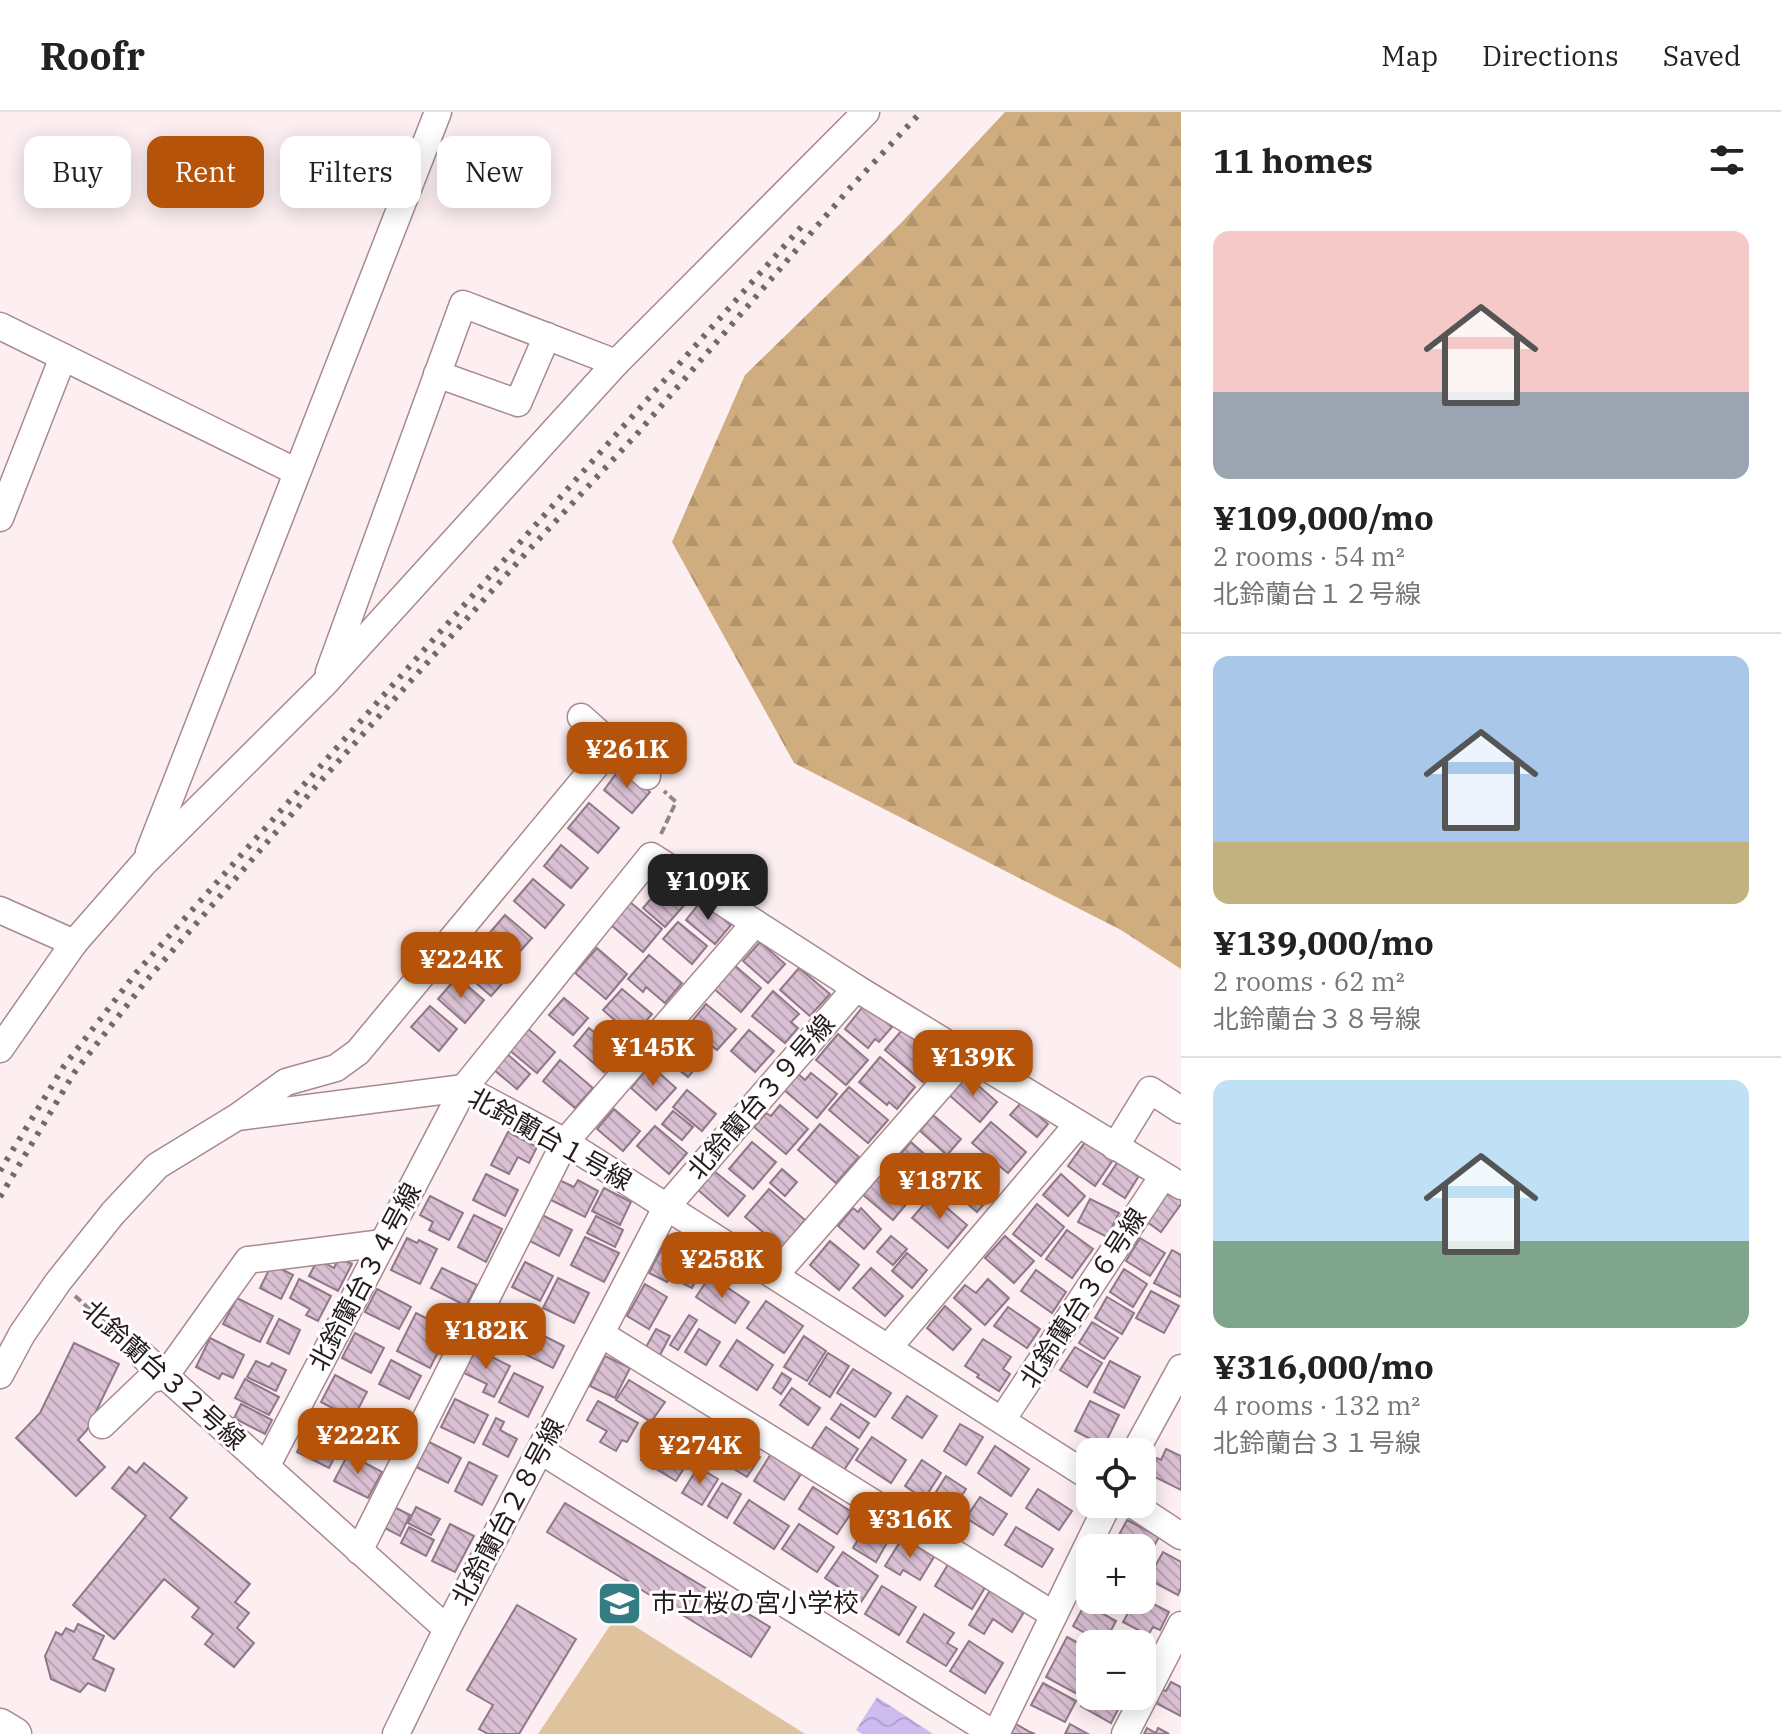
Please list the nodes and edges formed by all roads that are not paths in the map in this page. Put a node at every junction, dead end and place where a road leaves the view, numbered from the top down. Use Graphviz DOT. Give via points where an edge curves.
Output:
graph roads {
  1 [pos="438,112"];
  2 [pos="866,112"];
  3 [pos="0,326"];
  4 [pos="547,336"];
  5 [pos="63,357"];
  6 [pos="616,363"];
  7 [pos="437,374"];
  8 [pos="297,472"];
  9 [pos="0,518"];
  10 [pos="324,684"];
  11 [pos="581,717"];
  12 [pos="613,745"];
  13 [pos="647,776"];
  14 [pos="144,863"];
  15 [pos="0,910"];
  16 [pos="755,923"];
  17 [pos="74,943"];
  18 [pos="856,988"];
  19 [pos="0,1049"];
  20 [pos="967,1056"];
  21 [pos="464,1088"];
  22 [pos="1181,1110"];
  23 [pos="237,1117"];
  24 [pos="1078,1124"];
  25 [pos="565,1142"];
  26 [pos="1115,1147"];
  27 [pos="1172,1181"];
  28 [pos="667,1206"];
  29 [pos="383,1243"];
  30 [pos="775,1275"];
  31 [pos="601,1334"];
  32 [pos="888,1348"];
  33 [pos="143,1356"];
  34 [pos="1181,1368"];
  35 [pos="0,1375"];
  36 [pos="165,1376"];
  37 [pos="1002,1420"];
  38 [pos="102,1425"];
  39 [pos="1143,1438"];
  40 [pos="541,1451"];
  41 [pos="266,1467"];
  42 [pos="1076,1468"];
  43 [pos="1101,1518"];
  44 [pos="1153,1518"];
  45 [pos="1181,1536"];
  46 [pos="359,1551"];
  47 [pos="1054,1615"];
  48 [pos="1181,1625"];
  49 [pos="447,1629"];
  50 [pos="0,1725"];
  51 [pos="15,1734"];
  52 [pos="396,1734"];
  53 [pos="995,1734"];
  54 [pos="1125,1734"];
  1 -- 8 [label="street"];
  2 -- 6 [label="street"];
  3 -- 5 [label="street"];
  4 -- 6 [label="street"];
  4 -- 7 [label="street" via="518,403"];
  4 -- 7 [label="street" via="463,304"];
  5 -- 8 [label="street"];
  5 -- 9 [label="street"];
  6 -- 10 [label="street"];
  7 -- 10 [label="street"];
  8 -- 14 [label="street"];
  10 -- 14 [label="street"];
  11 -- 12 [label="street"];
  12 -- 13 [label="street"];
  12 -- 23 [label="street" via="358,1052 336,1068 286,1082"];
  14 -- 17 [label="street"];
  15 -- 17 [label="street"];
  16 -- 18 [label="street"];
  16 -- 21 [label="street, 北鈴蘭台３４号線" via="651,856"];
  16 -- 25 [label="street"];
  17 -- 19 [label="street"];
  18 -- 20 [label="street"];
  18 -- 28 [label="street, 北鈴蘭台３９号線"];
  20 -- 24 [label="street"];
  20 -- 30 [label="street"];
  21 -- 23 [label="street, 北鈴蘭台１号線"];
  21 -- 25 [label="street, 北鈴蘭台１号線"];
  21 -- 29 [label="street, 北鈴蘭台３４号線"];
  22 -- 26 [label="street" via="1150,1090"];
  23 -- 35 [label="street, 北鈴蘭台１号線" via="157,1166 113,1213 58,1282"];
  24 -- 26 [label="street"];
  24 -- 32 [label="street"];
  25 -- 28 [label="street, 北鈴蘭台１号線"];
  25 -- 46 [label="street"];
  26 -- 27 [label="street"];
  27 -- 37 [label="street, 北鈴蘭台３６号線"];
  28 -- 30 [label="street, 北鈴蘭台１号線"];
  28 -- 31 [label="street, 北鈴蘭台２８号線"];
  29 -- 36 [label="street" via="248,1260"];
  29 -- 41 [label="street, 北鈴蘭台３４号線"];
  30 -- 32 [label="street, 北鈴蘭台１号線"];
  31 -- 40 [label="street, 北鈴蘭台２８号線"];
  31 -- 47 [label="street"];
  32 -- 37 [label="street, 北鈴蘭台１号線"];
  33 -- 36 [label="street, 北鈴蘭台３２号線"];
  34 -- 39 [label="street"];
  36 -- 38 [label="street" via="149,1380"];
  36 -- 41 [label="street, 北鈴蘭台３２号線"];
  37 -- 42 [label="street, 北鈴蘭台１号線"];
  40 -- 49 [label="street, 北鈴蘭台２８号線"];
  40 -- 53 [label="street"];
  41 -- 46 [label="street, 北鈴蘭台３２号線"];
  43 -- 47 [label="street"];
  44 -- 45 [label="street"];
  46 -- 49 [label="street, 北鈴蘭台３２号線"];
  47 -- 53 [label="street"];
  48 -- 54 [label="street"];
  49 -- 52 [label="street, 北鈴蘭台２８号線"];
  50 -- 51 [label="main road"];
}
